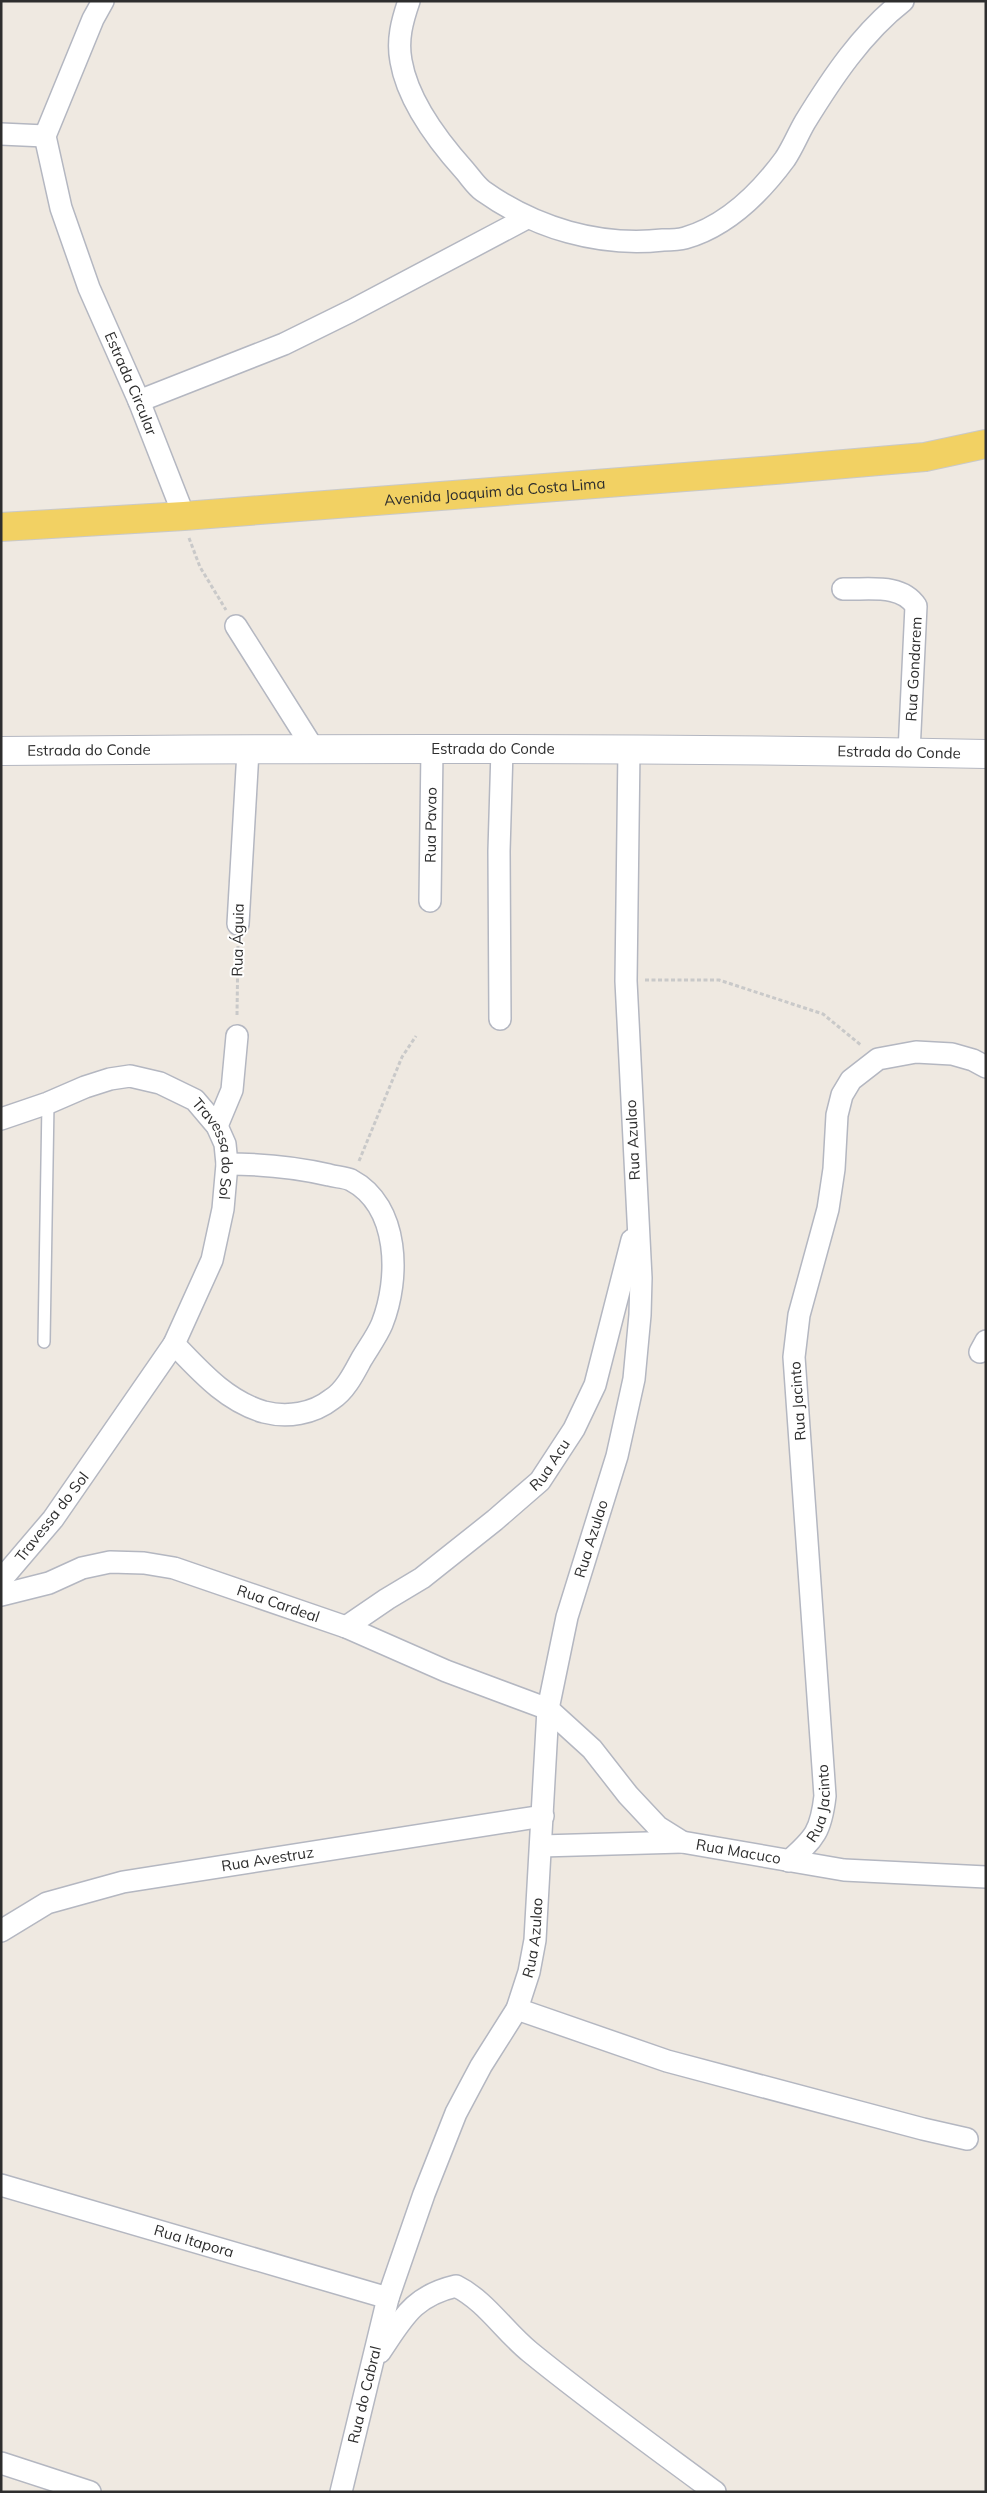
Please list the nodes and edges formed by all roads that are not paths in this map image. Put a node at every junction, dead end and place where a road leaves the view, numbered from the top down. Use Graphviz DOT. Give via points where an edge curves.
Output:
graph roads {
  1 [pos="103,1"];
  2 [pos="409,1"];
  3 [pos="902,1"];
  4 [pos="1,134"];
  5 [pos="45,136"];
  6 [pos="527,218"];
  7 [pos="139,401"];
  8 [pos="986,444"];
  9 [pos="184,516"];
  10 [pos="1,527"];
  11 [pos="843,589"];
  12 [pos="236,626"];
  13 [pos="313,748"];
  14 [pos="629,748"];
  15 [pos="432,749"];
  16 [pos="502,750"];
  17 [pos="1,751"];
  18 [pos="248,751"];
  19 [pos="909,752"];
  20 [pos="986,754"];
  21 [pos="430,901"];
  22 [pos="238,924"];
  23 [pos="500,1019"];
  24 [pos="237,1036"];
  25 [pos="986,1067"];
  26 [pos="48,1103"];
  27 [pos="1,1119"];
  28 [pos="218,1126"];
  29 [pos="227,1164"];
  30 [pos="637,1220"];
  31 [pos="44,1342"];
  32 [pos="174,1344"];
  33 [pos="1,1580"];
  34 [pos="1,1595"];
  35 [pos="346,1628"];
  36 [pos="548,1709"];
  37 [pos="542,1816"];
  38 [pos="682,1842"];
  39 [pos="541,1846"];
  40 [pos="789,1861"];
  41 [pos="986,1877"];
  42 [pos="1,1930"];
  43 [pos="517,2009"];
  44 [pos="967,2139"];
  45 [pos="1,2185"];
  46 [pos="388,2298"];
  47 [pos="371,2366"];
  48 [pos="1,2463"];
  49 [pos="90,2492"];
  50 [pos="341,2492"];
  51 [pos="715,2492"];
  1 -- 5 [label="street"];
  2 -- 6 [label="street" via="400,26 401,61 416,103 443,147 482,190"];
  3 -- 6 [label="street" via="855,48 805,122 786,158 757,194 722,221 685,238 642,242 584,237"];
  4 -- 5 [label="street"];
  5 -- 7 [label="street, Estrada Circular" via="61,208 89,288"];
  6 -- 7 [label="street" via="284,344"];
  7 -- 9 [label="street, Estrada Circular"];
  8 -- 9 [label="main road, Avenida Joaquim da Costa Lima" via="906,458"];
  9 -- 10 [label="main road, Avenida Joaquim da Costa Lima"];
  11 -- 19 [label="street, Rua Gondarem" via="898,591 910,597 916,606"];
  12 -- 13 [label="street"];
  13 -- 15 [label="street, Estrada do Conde"];
  13 -- 18 [label="street, Estrada do Conde"];
  14 -- 16 [label="street, Estrada do Conde"];
  14 -- 19 [label="street, Estrada do Conde"];
  14 -- 30 [label="street, Rua Azulao" via="626,980"];
  15 -- 16 [label="street, Estrada do Conde"];
  15 -- 21 [label="street, Rua Pavao"];
  16 -- 23 [label="street"];
  17 -- 18 [label="street, Estrada do Conde"];
  18 -- 22 [label="street, Rua Águia"];
  19 -- 20 [label="street, Estrada do Conde"];
  24 -- 28 [label="street" via="232,1090"];
  25 -- 40 [label="street, Rua Jacinto" via="952,1054 916,1052 878,1059 851,1080 842,1095 837,1115 828,1209 799,1314 794,1357 825,1796 822,1818 812,1841"];
  26 -- 27 [label="street, Travessa do Sol"];
  26 -- 28 [label="street, Travessa do Sol" via="110,1078 130,1076 160,1083 195,1100"];
  26 -- 31 [label="lane"];
  28 -- 29 [label="street, Travessa do Sol" via="225,1144"];
  29 -- 32 [label="street, Travessa do Sol" via="224,1209 212,1260"];
  29 -- 32 [label="street" via="267,1164 351,1180 372,1198 385,1218 394,1252 392,1291 382,1325 352,1376 334,1399 314,1410 289,1415 264,1412 241,1403 210,1381"];
  30 -- 35 [label="street, Rua Acu" via="595,1385 574,1429 540,1481 422,1578"];
  30 -- 36 [label="street, Rua Azulao" via="641,1278 634,1379 617,1456 567,1617"];
  32 -- 33 [label="street, Travessa do Sol" via="53,1519"];
  34 -- 35 [label="street, Rua Cardeal" via="49,1583 82,1568 110,1562 144,1563 174,1568"];
  35 -- 36 [label="street, Rua Cardeal" via="446,1671"];
  36 -- 37 [label="street, Rua Azulao"];
  36 -- 38 [label="street, Rua Macuco" via="592,1749 658,1827"];
  37 -- 39 [label="street, Rua Azulao"];
  37 -- 42 [label="street, Rua Avestruz" via="123,1882 47,1903"];
  38 -- 39 [label="street"];
  38 -- 40 [label="street, Rua Macuco"];
  39 -- 43 [label="street, Rua Azulao" via="535,1940"];
  40 -- 41 [label="street, Rua Macuco" via="844,1870"];
  43 -- 44 [label="street" via="666,2061"];
  43 -- 46 [label="street, Rua Azulao" via="456,2113"];
  45 -- 46 [label="street, Rua Itapora"];
  46 -- 47 [label="street, Rua do Cabral"];
  47 -- 50 [label="street, Rua do Cabral"];
  47 -- 51 [label="street" via="405,2314 427,2296 456,2286 471,2294 511,2337 553,2371"];
  48 -- 49 [label="street"];
}
